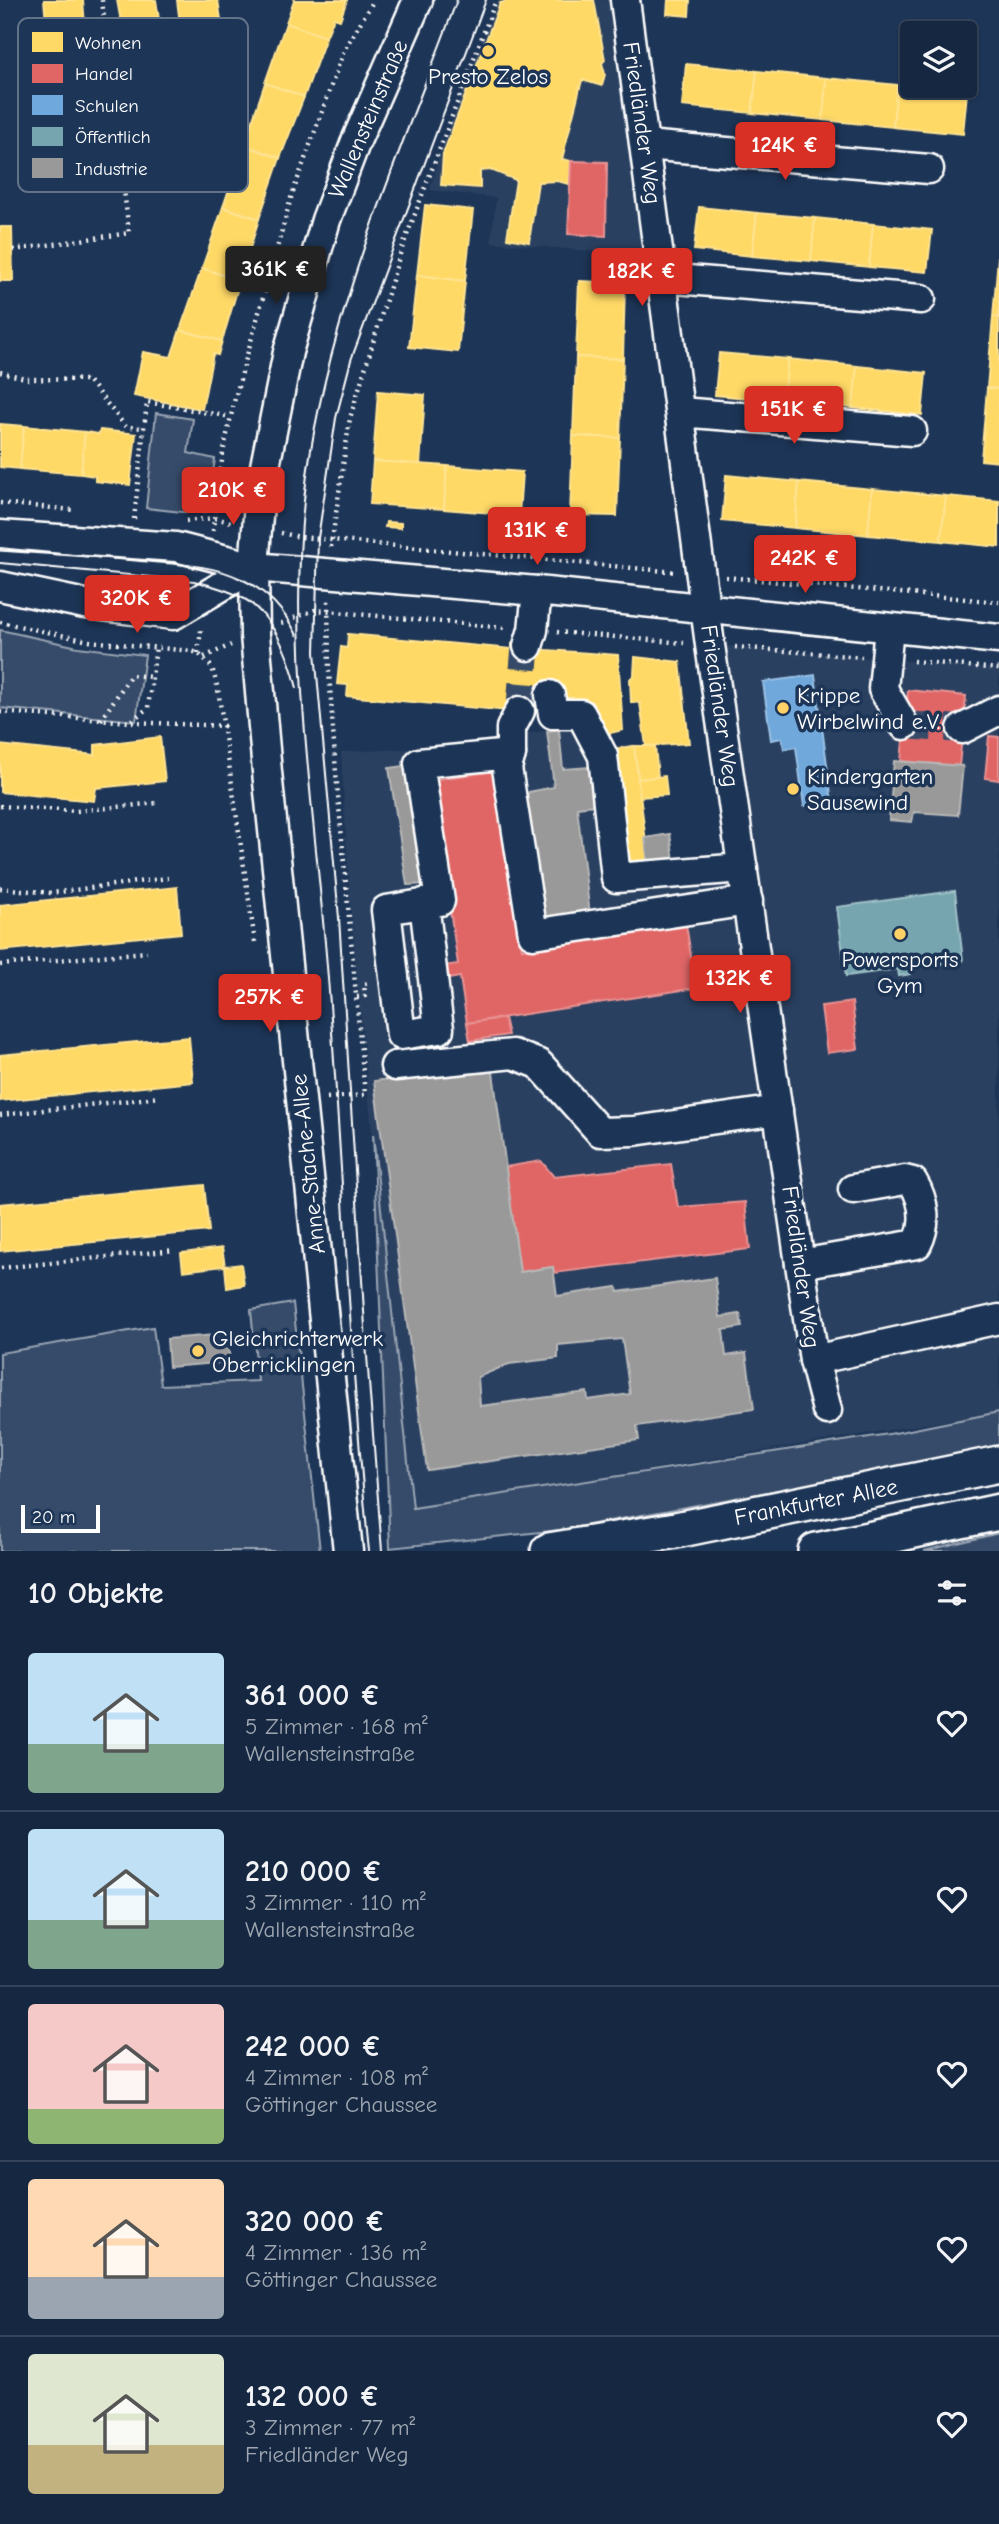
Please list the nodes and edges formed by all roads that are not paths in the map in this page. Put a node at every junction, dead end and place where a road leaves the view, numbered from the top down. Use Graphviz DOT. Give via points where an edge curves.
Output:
graph roads {
  1 [pos="418,0"];
  2 [pos="625,0"];
  3 [pos="645,145"];
  4 [pos="929,169"];
  5 [pos="663,278"];
  6 [pos="921,299"];
  7 [pos="680,412"];
  8 [pos="912,431"];
  9 [pos="0,534"];
  10 [pos="254,567"];
  11 [pos="0,586"];
  12 [pos="537,592"];
  13 [pos="706,610"];
  14 [pos="889,628"];
  15 [pos="999,639"];
  16 [pos="528,646"];
  17 [pos="550,695"];
  18 [pos="999,710"];
  19 [pos="520,711"];
  20 [pos="904,725"];
  21 [pos="962,729"];
  22 [pos="512,754"];
  23 [pos="743,868"];
  24 [pos="748,901"];
  25 [pos="424,903"];
  26 [pos="395,1066"];
  27 [pos="778,1110"];
  28 [pos="853,1189"];
  29 [pos="800,1264"];
  30 [pos="999,1319"];
  31 [pos="814,1360"];
  32 [pos="827,1410"];
  33 [pos="999,1464"];
  34 [pos="999,1512"];
  35 [pos="348,1551"];
  36 [pos="549,1551"];
  37 [pos="816,1551"];
  1 -- 10 [label="street, Wallensteinstraße" via="326,220 288,352 260,491"];
  2 -- 3 [label="street, Friedländer Weg"];
  3 -- 4 [label="street"];
  3 -- 5 [label="street, Friedländer Weg"];
  5 -- 6 [label="street"];
  5 -- 7 [label="street, Friedländer Weg"];
  7 -- 8 [label="street"];
  7 -- 13 [label="street, Friedländer Weg"];
  9 -- 10 [label="street" via="176,547"];
  10 -- 11 [label="street" via="173,615 85,604"];
  10 -- 12 [label="street"];
  10 -- 35 [label="street, Anne-Stache-Allee" via="267,772"];
  12 -- 13 [label="street"];
  12 -- 16 [label="street"];
  13 -- 14 [label="street"];
  13 -- 23 [label="street, Friedländer Weg"];
  14 -- 15 [label="street"];
  14 -- 20 [label="street" via="883,689"];
  17 -- 23 [label="street" via="553,714 581,714 603,756 616,878"];
  18 -- 21 [label="street"];
  19 -- 22 [label="street" via="511,728"];
  22 -- 24 [label="street" via="507,768 533,934"];
  22 -- 25 [label="street" via="419,764 440,901"];
  23 -- 24 [label="street, Friedländer Weg"];
  24 -- 27 [label="street, Friedländer Weg"];
  26 -- 27 [label="street" via="513,1054 539,1064 600,1132"];
  27 -- 29 [label="street, Friedländer Weg"];
  28 -- 29 [label="street" via="913,1182 924,1214 917,1244"];
  29 -- 31 [label="street, Friedländer Weg"];
  30 -- 31 [label="street"];
  31 -- 32 [label="street, Friedländer Weg"];
  33 -- 36 [label="main road, Frankfurter Allee"];
  34 -- 37 [label="main road, Frankfurter Allee"];
}
